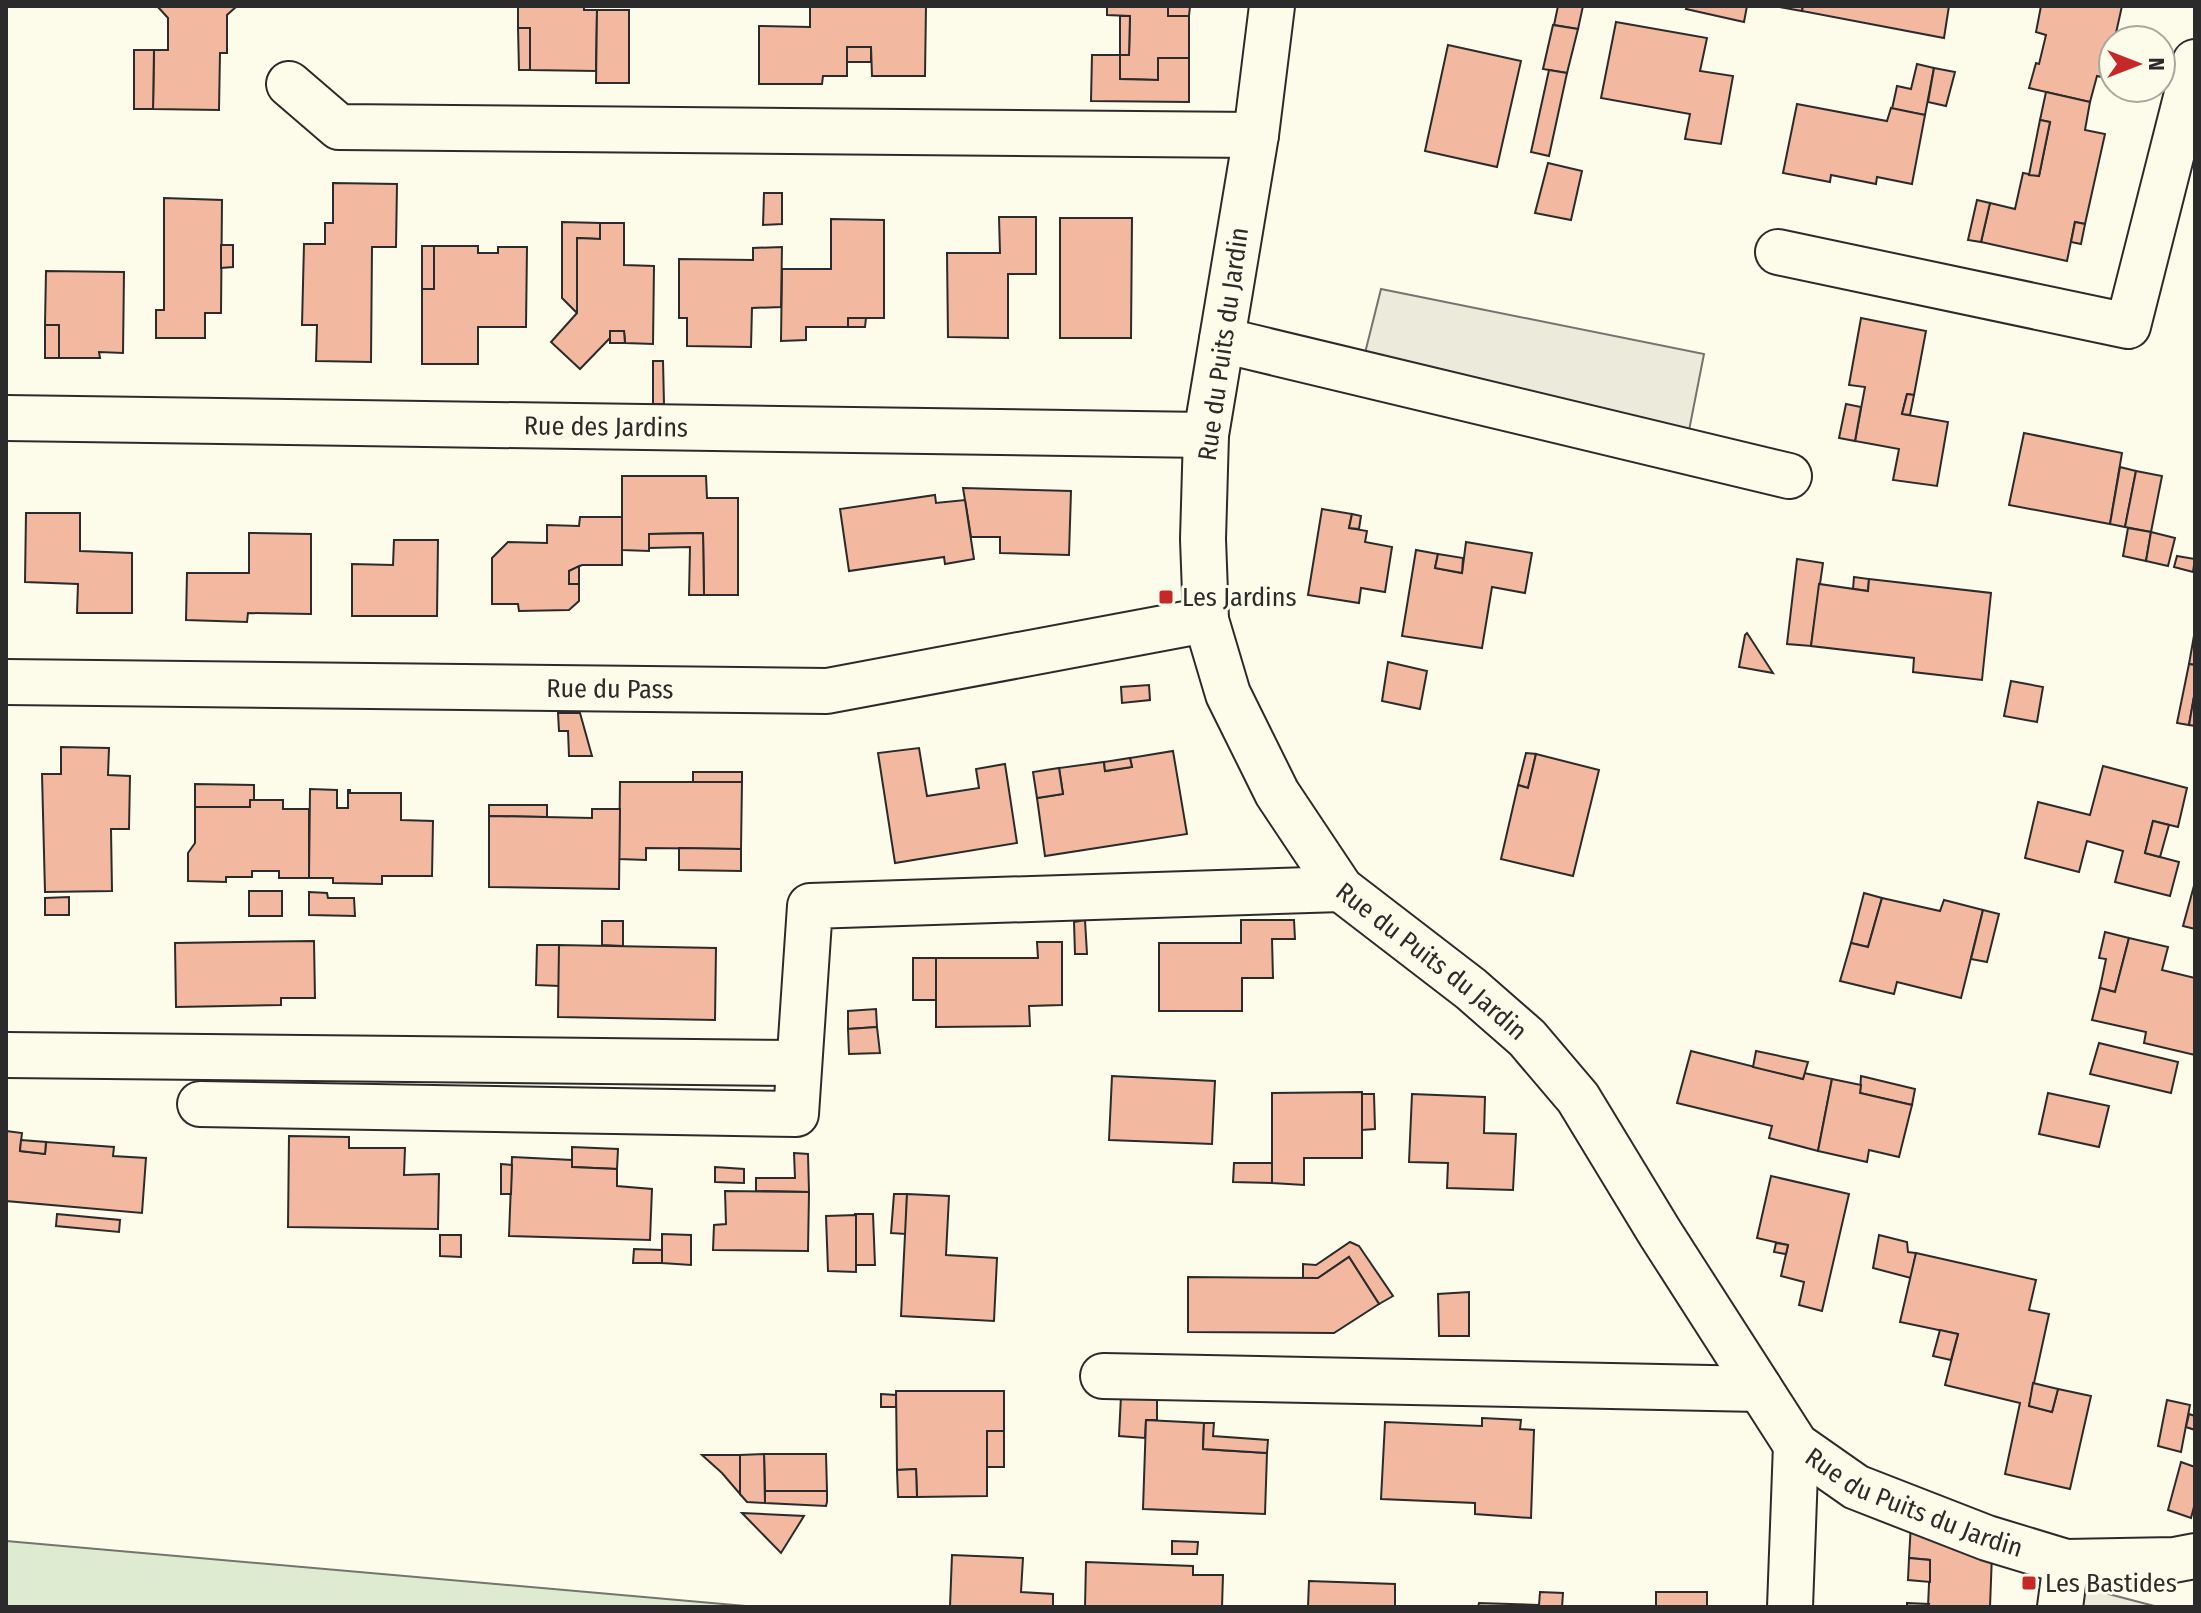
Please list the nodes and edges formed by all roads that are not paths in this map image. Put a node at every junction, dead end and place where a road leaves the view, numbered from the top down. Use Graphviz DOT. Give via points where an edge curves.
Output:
graph roads {
  1 [pos="1272,6"];
  2 [pos="2195,62"];
  3 [pos="289,84"];
  4 [pos="1256,135"];
  5 [pos="1778,252"];
  6 [pos="1222,340"];
  7 [pos="6,418"];
  8 [pos="1206,435"];
  9 [pos="1789,476"];
  10 [pos="1206,620"];
  11 [pos="6,682"];
  12 [pos="1341,889"];
  13 [pos="6,1055"];
  14 [pos="799,1063"];
  15 [pos="200,1104"];
  16 [pos="1103,1376"];
  17 [pos="1760,1389"];
  18 [pos="1796,1445"];
  19 [pos="2195,1556"];
  20 [pos="2066,1562"];
  21 [pos="1790,1607"];
  22 [pos="2060,1607"];
  1 -- 4 [label="street, Rue du Puits du Jardin"];
  2 -- 5 [label="street" via="2128,326"];
  3 -- 4 [label="street" via="339,127"];
  4 -- 6 [label="street, Rue du Puits du Jardin"];
  6 -- 8 [label="street, Rue du Puits du Jardin"];
  6 -- 9 [label="street"];
  7 -- 8 [label="street, Rue des Jardins"];
  8 -- 10 [label="street, Rue du Puits du Jardin"];
  10 -- 11 [label="street, Rue du Pass" via="827,691"];
  10 -- 12 [label="street, Rue du Puits du Jardin" via="1228,694 1277,793"];
  12 -- 14 [label="street" via="810,906"];
  12 -- 17 [label="street, Rue du Puits du Jardin" via="1494,1008 1578,1098"];
  13 -- 14 [label="street"];
  14 -- 15 [label="street" via="796,1114"];
  16 -- 17 [label="street"];
  17 -- 18 [label="street, Rue du Puits du Jardin"];
  18 -- 20 [label="street, Rue du Puits du Jardin" via="1856,1487"];
  18 -- 21 [label="street"];
  19 -- 20 [label="street, Rue du Puits du Jardin"];
  20 -- 22 [label="street"];
}
